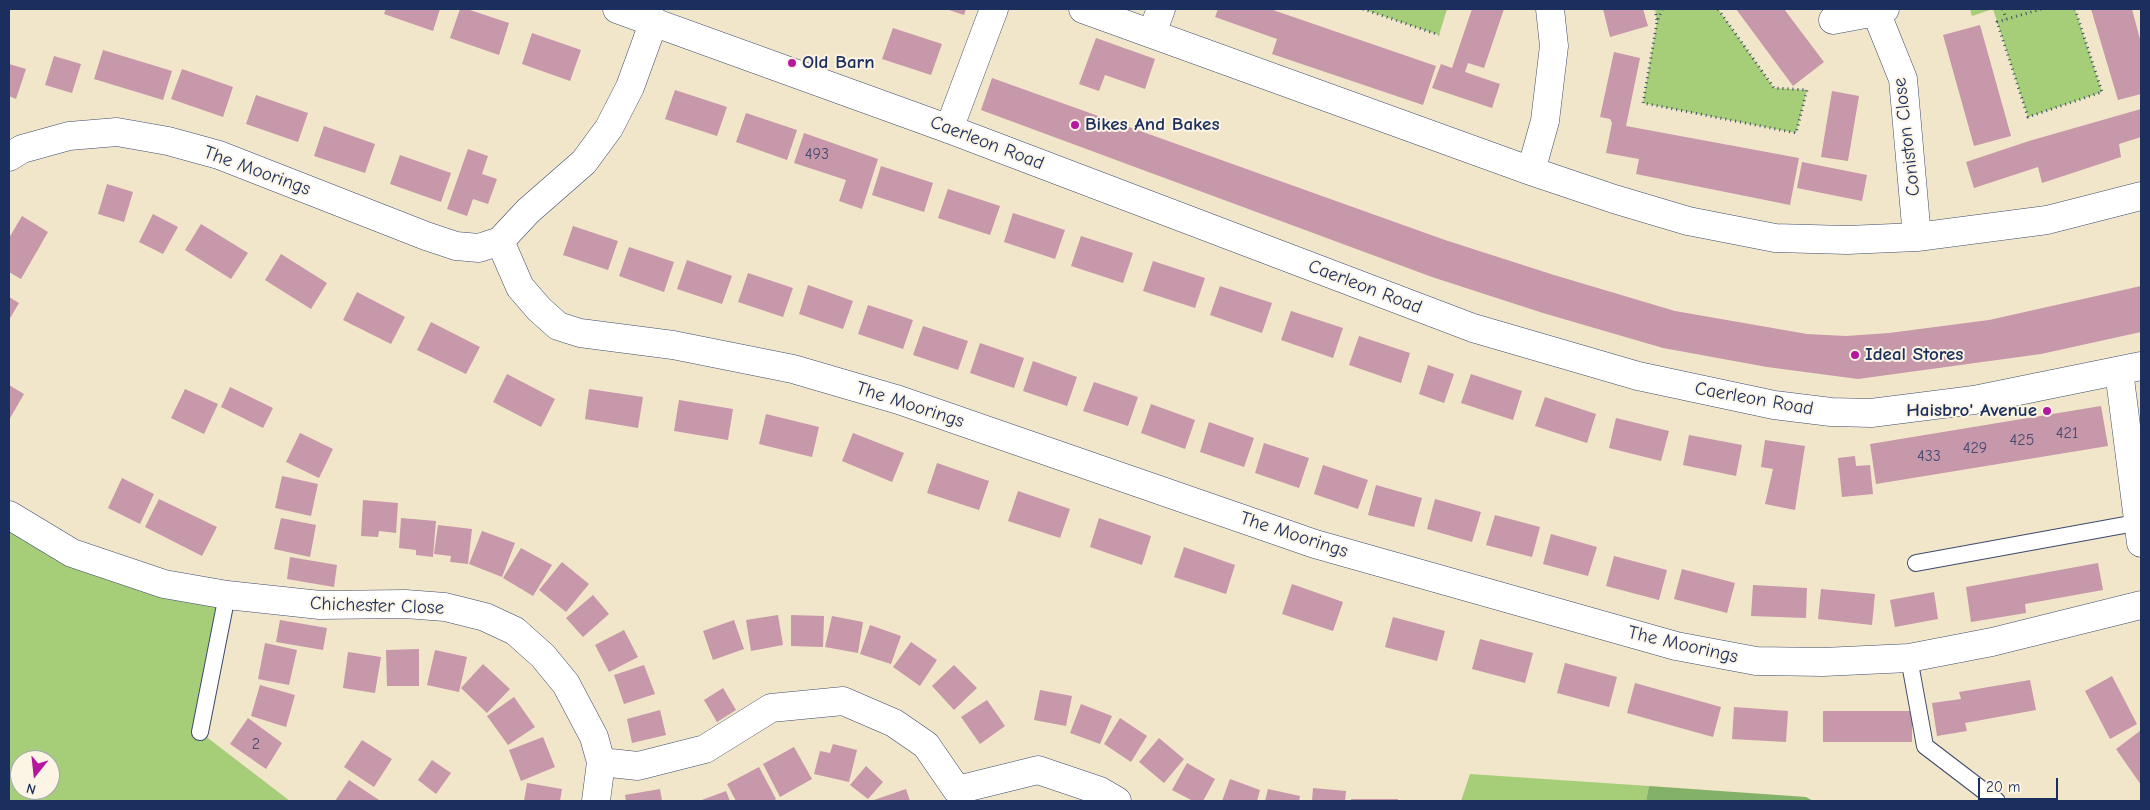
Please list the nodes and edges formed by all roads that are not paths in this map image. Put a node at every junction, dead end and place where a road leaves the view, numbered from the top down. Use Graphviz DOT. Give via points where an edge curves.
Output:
graph roads {
  1 [pos="617,9"];
  2 [pos="994,9"];
  3 [pos="1083,9"];
  4 [pos="1550,9"];
  5 [pos="1881,10"];
  6 [pos="1833,20"];
  7 [pos="1156,21"];
  8 [pos="654,22"];
  9 [pos="950,129"];
  10 [pos="9,157"];
  11 [pos="1531,171"];
  12 [pos="2141,196"];
  13 [pos="1917,236"];
  14 [pos="500,241"];
  15 [pos="2130,368"];
  16 [pos="9,515"];
  17 [pos="2140,529"];
  18 [pos="1916,563"];
  19 [pos="227,595"];
  20 [pos="2141,605"];
  21 [pos="1909,658"];
  22 [pos="200,732"];
  23 [pos="601,762"];
  24 [pos="958,796"];
  25 [pos="596,801"];
  26 [pos="1117,801"];
  27 [pos="1997,801"];
  1 -- 8 [label="street, Caerleon Road"];
  2 -- 9 [label="street"];
  3 -- 7 [label="street"];
  4 -- 11 [label="street" via="1553,55 1545,121"];
  5 -- 6 [label="street, Coniston Close"];
  5 -- 13 [label="street, Coniston Close" via="1903,79"];
  7 -- 11 [label="street"];
  8 -- 9 [label="street, Caerleon Road"];
  8 -- 14 [label="street" via="630,87 609,128 584,162 528,211"];
  9 -- 15 [label="street, Caerleon Road" via="1473,328 1638,376 1774,405 1871,413 1974,400"];
  10 -- 14 [label="street, The Moorings" via="22,149 69,136 117,132 168,140 219,155 456,246 479,248"];
  11 -- 13 [label="street" via="1688,221 1775,238 1846,240"];
  12 -- 13 [label="street" via="2047,220"];
  14 -- 21 [label="street, The Moorings" via="520,287 539,309 558,326 580,333 673,345 802,372 900,400 1315,544 1676,646 1756,661"];
  15 -- 17 [label="street"];
  16 -- 19 [label="street, Chichester Close" via="72,553 164,584"];
  17 -- 18 [label="lane"];
  19 -- 22 [label="lane"];
  19 -- 23 [label="street, Chichester Close" via="320,605 445,607 485,617 515,631 543,656 566,684 594,737"];
  20 -- 21 [label="street, The Moorings" via="1992,642"];
  21 -- 27 [label="lane" via="1925,746"];
  23 -- 24 [label="street" via="638,766 705,749 771,708 843,702 894,723 926,745"];
  23 -- 25 [label="street, Chichester Close"];
  24 -- 26 [label="street" via="1038,770 1100,791"];
}
